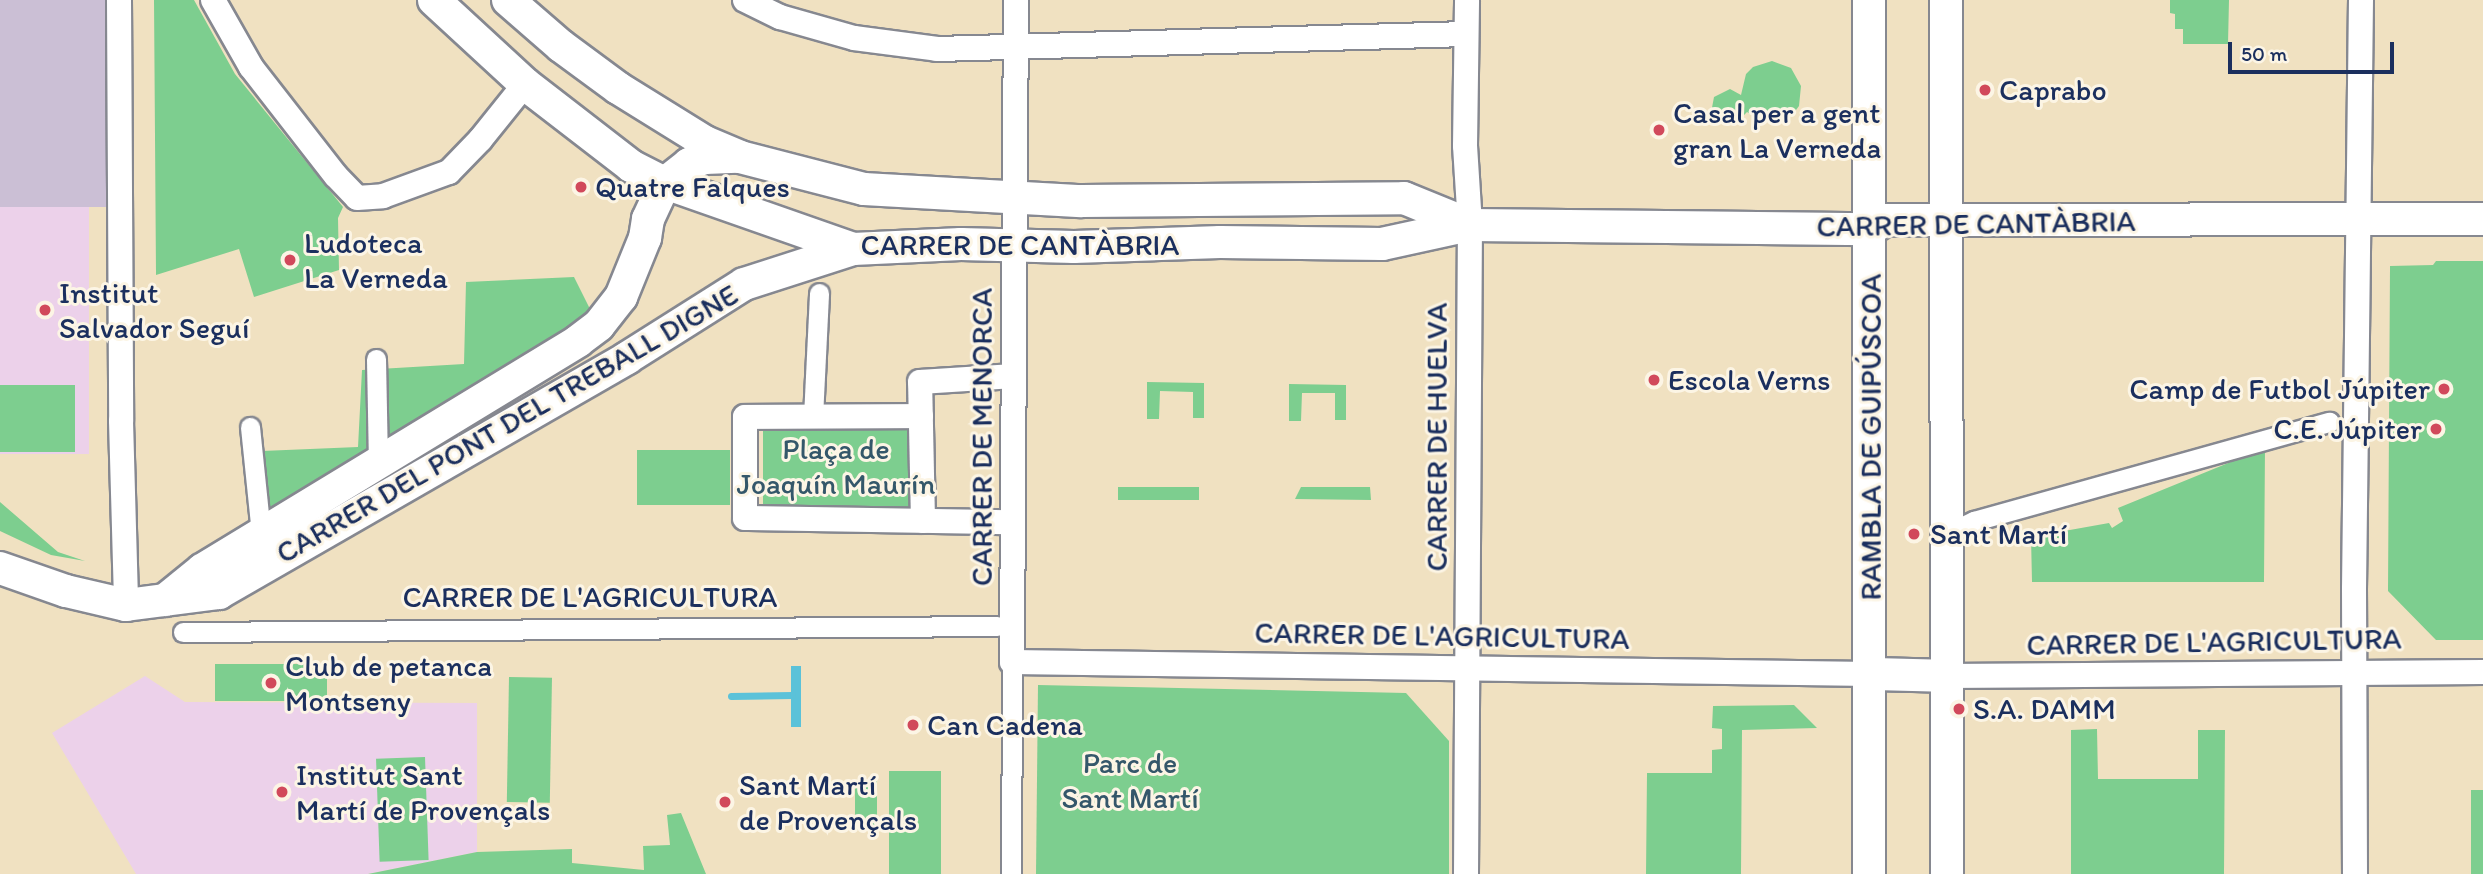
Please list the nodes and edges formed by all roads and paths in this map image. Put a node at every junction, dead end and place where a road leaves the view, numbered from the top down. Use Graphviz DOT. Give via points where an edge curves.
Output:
graph roads {
  1 [pos="119,0"];
  2 [pos="213,0"];
  3 [pos="434,0"];
  4 [pos="508,0"];
  5 [pos="745,0"];
  6 [pos="1016,0"];
  7 [pos="1467,0"];
  8 [pos="1869,0"];
  9 [pos="1946,0"];
  10 [pos="2361,0"];
  11 [pos="780,8"];
  12 [pos="1466,34"];
  13 [pos="1016,46"];
  14 [pos="525,84"];
  15 [pos="740,157"];
  16 [pos="631,166"];
  17 [pos="665,183"];
  18 [pos="1016,196"];
  19 [pos="648,219"];
  20 [pos="2483,219"];
  21 [pos="1946,220"];
  22 [pos="2360,220"];
  23 [pos="1470,225"];
  24 [pos="1870,229"];
  25 [pos="1013,245"];
  26 [pos="853,249"];
  27 [pos="819,293"];
  28 [pos="376,359"];
  29 [pos="1014,376"];
  30 [pos="921,416"];
  31 [pos="813,417"];
  32 [pos="2329,422"];
  33 [pos="250,426"];
  34 [pos="378,465"];
  35 [pos="923,521"];
  36 [pos="1013,522"];
  37 [pos="261,534"];
  38 [pos="1947,534"];
  39 [pos="0,568"];
  40 [pos="163,601"];
  41 [pos="126,605"];
  42 [pos="997,626"];
  43 [pos="184,632"];
  44 [pos="1012,662"];
  45 [pos="1467,667"];
  46 [pos="2354,671"];
  47 [pos="2483,672"];
  48 [pos="1871,674"];
  49 [pos="1945,676"];
  50 [pos="1011,874"];
  51 [pos="1466,874"];
  52 [pos="1869,874"];
  53 [pos="1947,874"];
  54 [pos="2355,874"];
  1 -- 41 [label="street"];
  2 -- 14 [label="street" via="251,67 357,198 383,196 449,172"];
  3 -- 14 [label="street, CARRER DE CANTÀBRIA"];
  4 -- 15 [label="street, CARRER DE CANTÀBRIA" via="618,88 705,142"];
  5 -- 11 [label="street"];
  6 -- 13 [label="street, CARRER DE MENORCA"];
  7 -- 12 [label="street, CARRER DE HUELVA"];
  8 -- 24 [label="street, RAMBLA DE GUIPÚSCOA"];
  9 -- 21 [label="street"];
  10 -- 22 [label="street"];
  11 -- 13 [label="street" via="854,38 937,49"];
  12 -- 13 [label="street"];
  12 -- 23 [label="street, CARRER DE HUELVA"];
  13 -- 18 [label="street, CARRER DE MENORCA"];
  14 -- 16 [label="street, CARRER DE CANTÀBRIA"];
  15 -- 17 [label="street" via="697,161"];
  15 -- 18 [label="street, CARRER DE CANTÀBRIA" via="864,189"];
  16 -- 17 [label="street, CARRER DE CANTÀBRIA"];
  16 -- 19 [label="street" via="640,180"];
  17 -- 19 [label="street, CARRER DEL PONT DEL TREBALL DIGNE"];
  17 -- 26 [label="street, CARRER DE CANTÀBRIA"];
  18 -- 23 [label="street, CARRER DE CANTÀBRIA" via="1157,202 1404,198"];
  18 -- 25 [label="street, CARRER DE MENORCA"];
  19 -- 34 [label="street, CARRER DEL PONT DEL TREBALL DIGNE" via="630,279 599,325"];
  20 -- 22 [label="street, CARRER DE CANTÀBRIA"];
  21 -- 22 [label="street, CARRER DE CANTÀBRIA"];
  21 -- 24 [label="street, CARRER DE CANTÀBRIA" via="1885,220"];
  21 -- 38 [label="street"];
  22 -- 46 [label="street"];
  23 -- 24 [label="street, CARRER DE CANTÀBRIA"];
  23 -- 25 [label="street, CARRER DE CANTÀBRIA" via="1382,244"];
  23 -- 45 [label="street, CARRER DE HUELVA"];
  24 -- 48 [label="street, RAMBLA DE GUIPÚSCOA"];
  25 -- 26 [label="street, CARRER DE CANTÀBRIA"];
  25 -- 29 [label="street, CARRER DE MENORCA"];
  26 -- 40 [label="street, CARRER DEL PONT DEL TREBALL DIGNE" via="744,284 627,358 219,593"];
  27 -- 31 [label="street"];
  28 -- 34 [label="street"];
  29 -- 30 [label="street" via="920,382"];
  29 -- 36 [label="street, CARRER DE MENORCA"];
  30 -- 31 [label="street"];
  30 -- 35 [label="street"];
  31 -- 35 [label="street" via="745,417 745,519"];
  32 -- 38 [label="street" via="1975,521"];
  33 -- 37 [label="street"];
  34 -- 37 [label="street, CARRER DEL PONT DEL TREBALL DIGNE"];
  35 -- 36 [label="street"];
  36 -- 44 [label="street, CARRER DE MENORCA"];
  37 -- 40 [label="street, CARRER DEL PONT DEL TREBALL DIGNE" via="202,570"];
  38 -- 49 [label="street"];
  39 -- 41 [label="street, CARRER DEL PONT DEL TREBALL DIGNE"];
  40 -- 41 [label="street, CARRER DEL PONT DEL TREBALL DIGNE"];
  42 -- 43 [label="street, CARRER DE L'AGRICULTURA"];
  44 -- 45 [label="street, CARRER DE L'AGRICULTURA"];
  44 -- 50 [label="street, CARRER DE MENORCA"];
  45 -- 48 [label="street, CARRER DE L'AGRICULTURA"];
  45 -- 51 [label="street, CARRER DE HUELVA"];
  46 -- 47 [label="street, CARRER DE L'AGRICULTURA"];
  46 -- 49 [label="street, CARRER DE L'AGRICULTURA"];
  46 -- 54 [label="street"];
  48 -- 49 [label="street"];
  48 -- 52 [label="street, RAMBLA DE GUIPÚSCOA"];
  49 -- 53 [label="street"];
}
